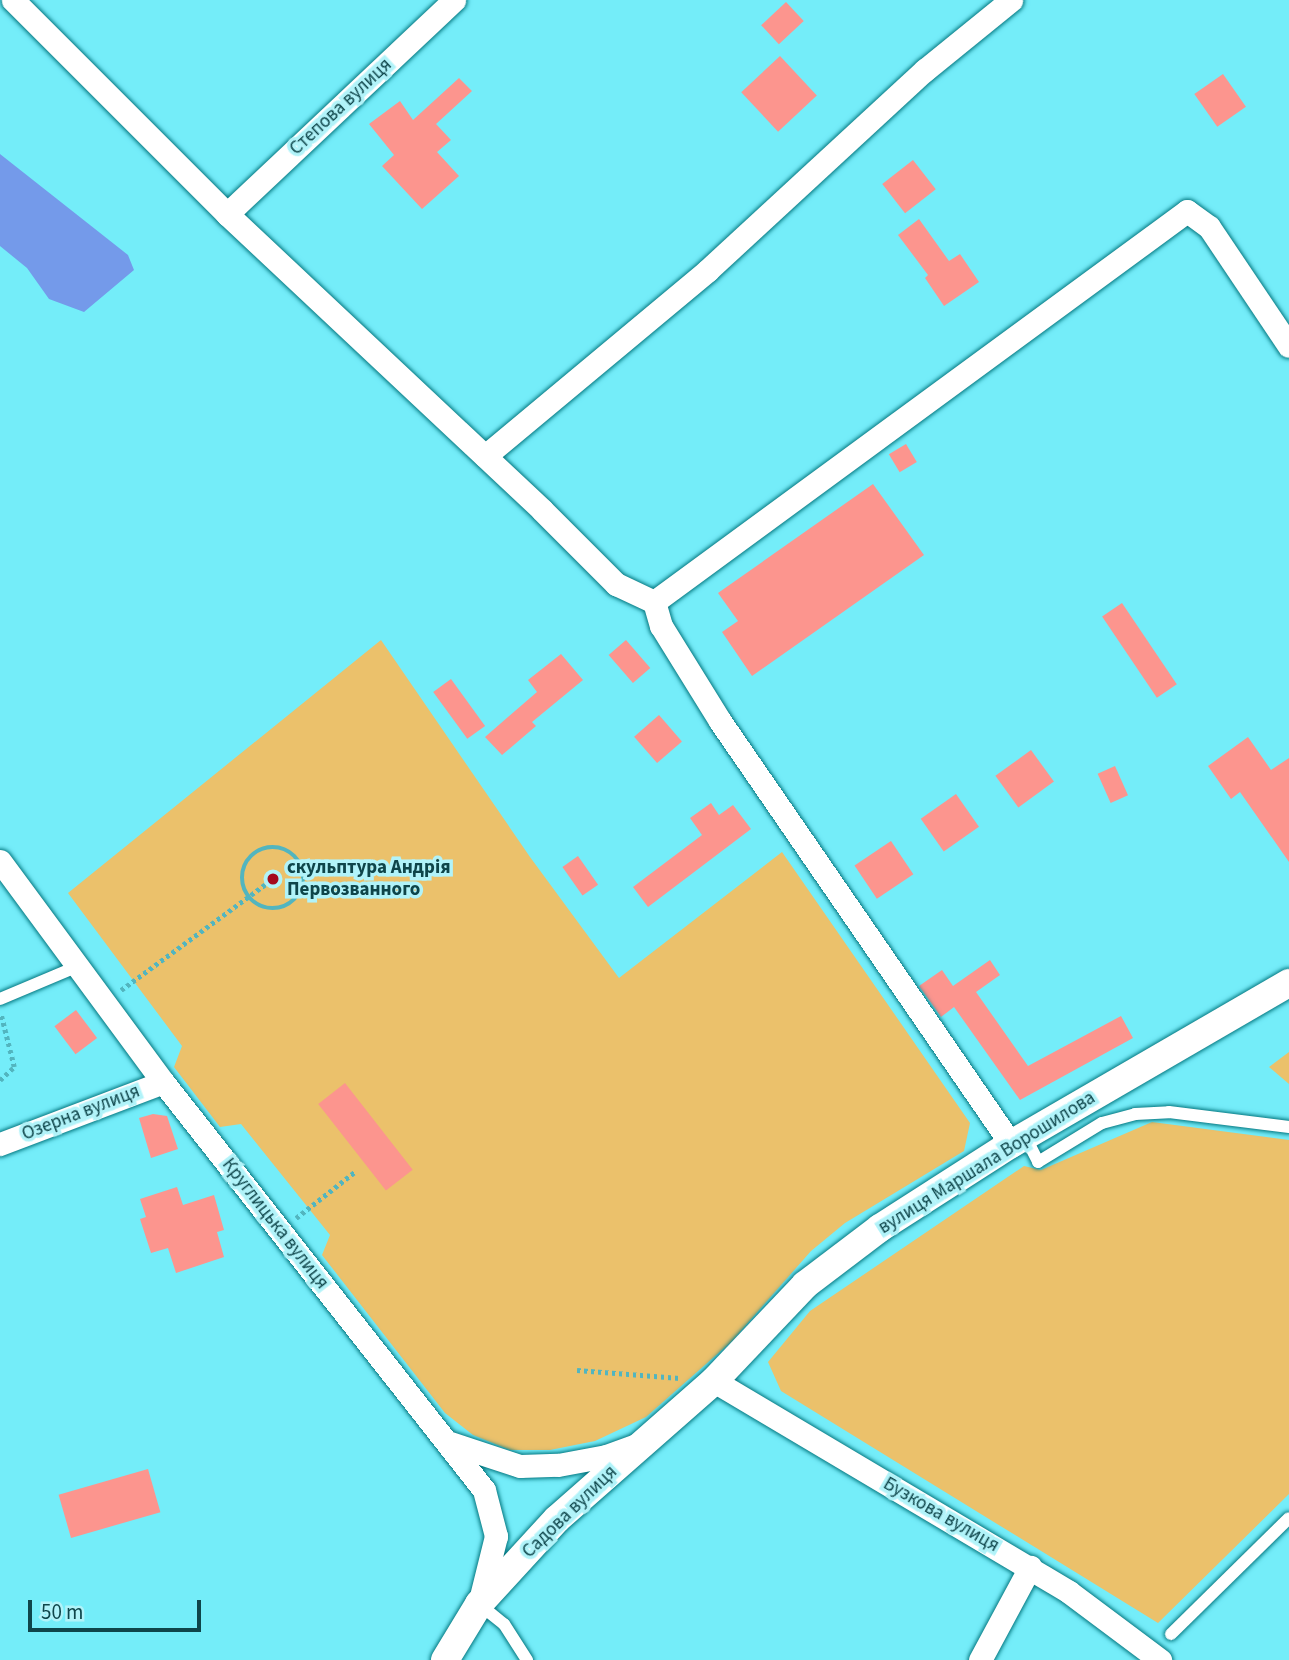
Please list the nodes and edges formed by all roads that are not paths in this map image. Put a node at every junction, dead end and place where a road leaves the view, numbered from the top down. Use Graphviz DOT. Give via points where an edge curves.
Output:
graph roads {
  1 [pos="13,0"];
  2 [pos="454,0"];
  3 [pos="1011,0"];
  4 [pos="227,214"];
  5 [pos="1289,346"];
  6 [pos="485,456"];
  7 [pos="653,602"];
  8 [pos="0,860"];
  9 [pos="78,965"];
  10 [pos="1289,983"];
  11 [pos="0,999"];
  12 [pos="163,1082"];
  13 [pos="1289,1127"];
  14 [pos="1018,1140"];
  15 [pos="0,1144"];
  16 [pos="713,1381"];
  17 [pos="646,1441"];
  18 [pos="447,1442"];
  19 [pos="1289,1518"];
  20 [pos="1030,1567"];
  21 [pos="479,1604"];
  22 [pos="1171,1634"];
  23 [pos="444,1660"];
  24 [pos="527,1660"];
  25 [pos="980,1660"];
  26 [pos="1160,1660"];
  1 -- 4 [label="street"];
  2 -- 4 [label="street, Степова вулиця"];
  3 -- 6 [label="street" via="925,70 708,271"];
  4 -- 6 [label="street"];
  5 -- 7 [label="street" via="1209,227 1187,211"];
  6 -- 7 [label="street" via="616,584"];
  7 -- 14 [label="street" via="661,626 720,721"];
  8 -- 9 [label="street, Круглицька вулиця"];
  9 -- 11 [label="lane"];
  9 -- 12 [label="street, Круглицька вулиця"];
  10 -- 14 [label="street, вулиця Маршала Ворошилова"];
  12 -- 15 [label="street, Озерна вулиця"];
  12 -- 18 [label="street, Круглицька вулиця"];
  13 -- 14 [label="lane" via="1169,1112 1135,1114 1102,1123 1038,1162"];
  14 -- 16 [label="street, вулиця Маршала Ворошилова" via="880,1228 805,1284"];
  16 -- 17 [label="street, Садова вулиця"];
  16 -- 20 [label="street, Бузкова вулиця"];
  17 -- 18 [label="street" via="594,1458 520,1466"];
  17 -- 21 [label="street, Садова вулиця" via="557,1519"];
  18 -- 21 [label="street, Круглицька вулиця" via="484,1490 494,1517 496,1536"];
  19 -- 22 [label="lane"];
  20 -- 25 [label="street"];
  20 -- 26 [label="street, Бузкова вулиця"];
  21 -- 23 [label="street, Садова вулиця"];
  21 -- 24 [label="lane" via="504,1624"];
}
